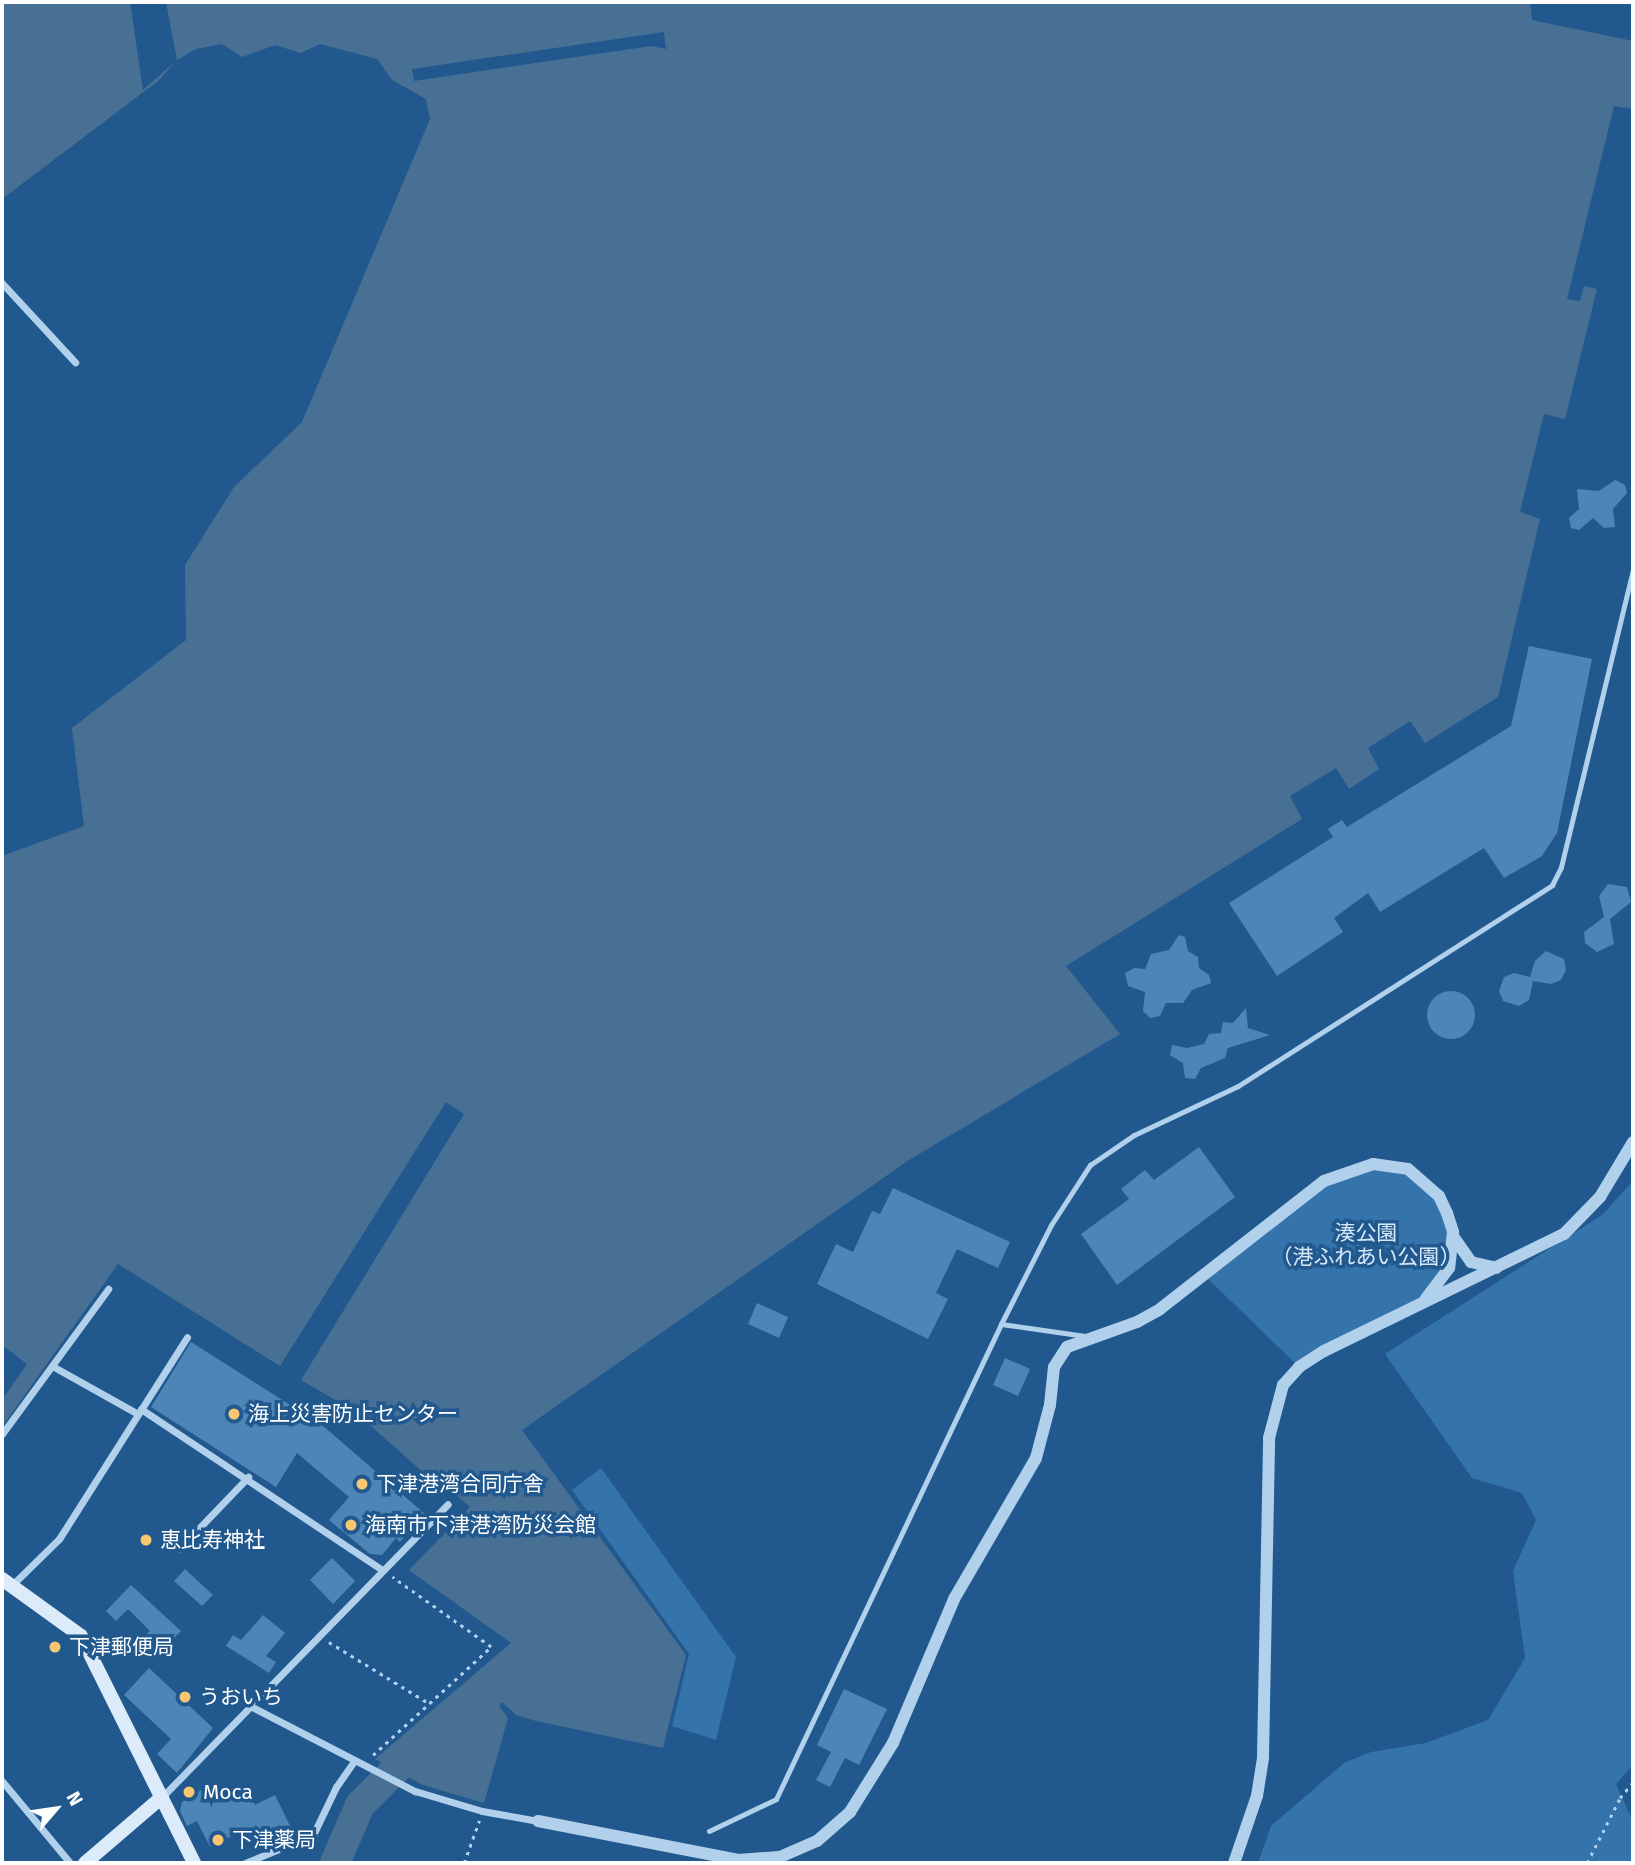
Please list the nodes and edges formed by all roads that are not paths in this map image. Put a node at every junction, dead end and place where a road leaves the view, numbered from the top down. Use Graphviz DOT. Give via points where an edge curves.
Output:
graph roads {
  1 [pos="2,283"];
  2 [pos="75,362"];
  3 [pos="1633,570"];
  4 [pos="1633,1142"];
  5 [pos="1453,1232"];
  6 [pos="1506,1266"];
  7 [pos="107,1289"];
  8 [pos="1426,1299"];
  9 [pos="1001,1324"];
  10 [pos="187,1337"];
  11 [pos="1090,1337"];
  12 [pos="54,1367"];
  13 [pos="139,1412"];
  14 [pos="2,1434"];
  15 [pos="248,1477"];
  16 [pos="448,1504"];
  17 [pos="179,1549"];
  18 [pos="381,1569"];
  19 [pos="7,1582"];
  20 [pos="250,1706"];
  21 [pos="354,1761"];
  22 [pos="2,1781"];
  23 [pos="162,1797"];
  24 [pos="538,1821"];
  25 [pos="709,1831"];
  26 [pos="732,1861"];
  27 [pos="70,1863"];
  28 [pos="85,1863"];
  29 [pos="194,1863"];
  30 [pos="245,1863"];
  31 [pos="1234,1863"];
  1 -- 2 [label="street"];
  3 -- 9 [label="lane" via="1561,867 1552,885 1238,1086 1105,1151 1076,1181"];
  4 -- 6 [label="street" via="1617,1173 1582,1217 1564,1234"];
  5 -- 6 [label="street" via="1456,1244 1471,1262 1489,1270"];
  5 -- 8 [label="street" via="1449,1268"];
  5 -- 11 [label="street" via="1439,1196 1408,1169 1357,1166 1324,1181 1160,1309 1137,1322"];
  6 -- 8 [label="street"];
  7 -- 12 [label="street"];
  8 -- 31 [label="street" via="1299,1367 1283,1385 1274,1409 1268,1467 1263,1757 1257,1797"];
  9 -- 11 [label="lane"];
  9 -- 25 [label="lane" via="776,1799"];
  10 -- 13 [label="street"];
  11 -- 26 [label="street" via="1059,1355 1036,1458 954,1599 893,1743 856,1803 834,1827 799,1850 763,1861"];
  12 -- 13 [label="street"];
  12 -- 14 [label="street"];
  13 -- 15 [label="street"];
  13 -- 19 [label="street" via="59,1539"];
  15 -- 17 [label="street"];
  15 -- 18 [label="street"];
  16 -- 18 [label="street" via="395,1561"];
  18 -- 20 [label="street"];
  19 -- 23 [label="main road" via="81,1636"];
  20 -- 21 [label="street"];
  20 -- 23 [label="street"];
  21 -- 24 [label="street" via="415,1791 482,1811"];
  21 -- 30 [label="street" via="313,1835"];
  22 -- 27 [label="street"];
  23 -- 28 [label="main road"];
  23 -- 29 [label="main road"];
  24 -- 26 [label="street"];
}
